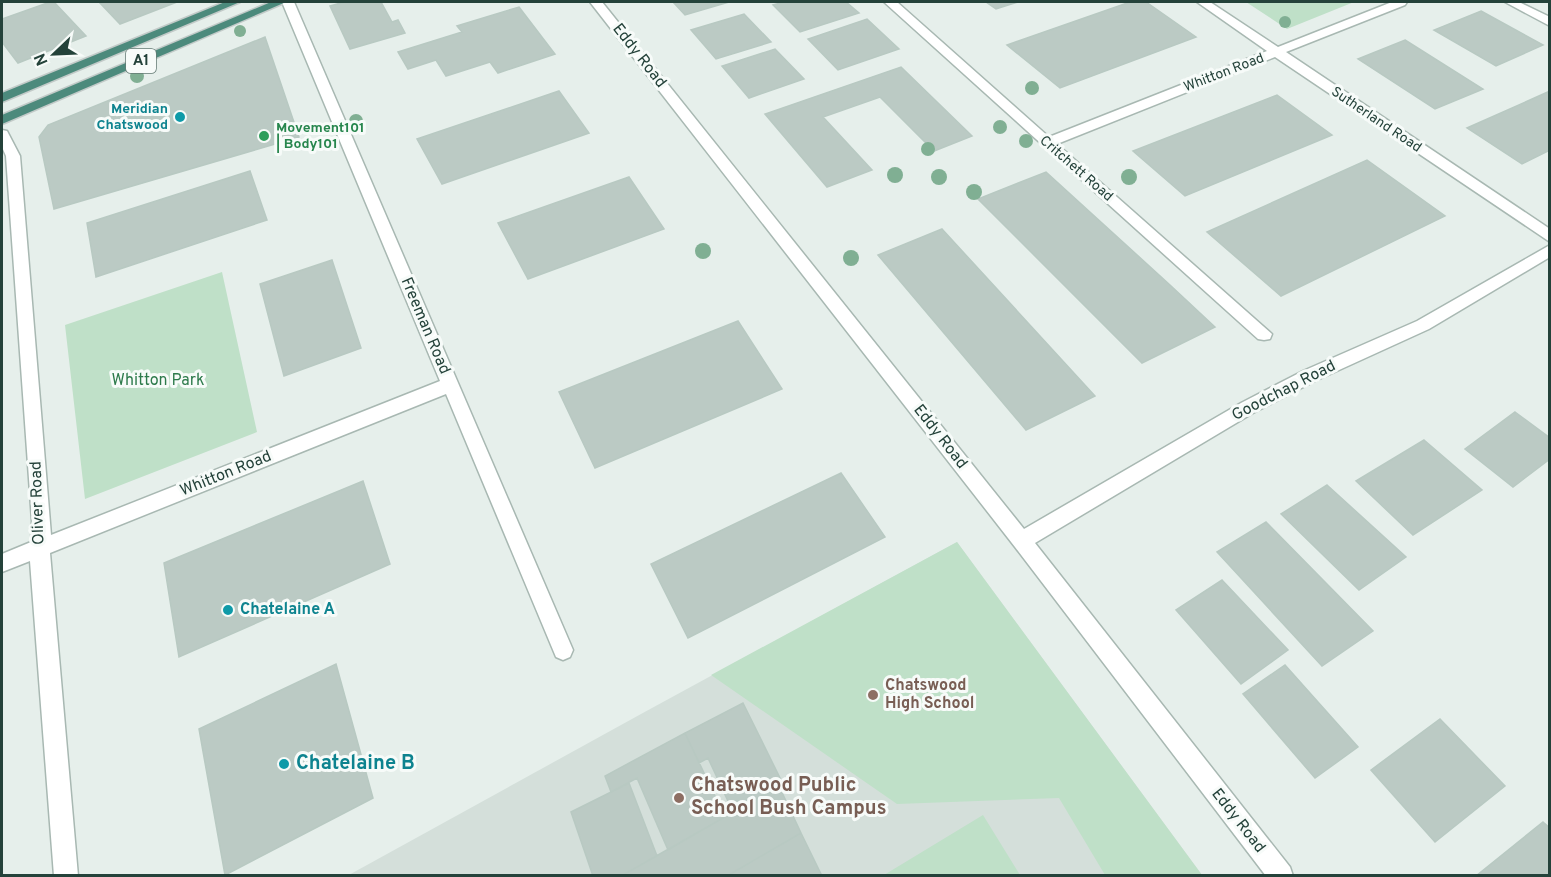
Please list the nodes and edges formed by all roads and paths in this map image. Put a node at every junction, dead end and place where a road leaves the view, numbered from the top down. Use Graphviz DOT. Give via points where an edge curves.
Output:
graph roads {
  1 [pos="234,2"];
  2 [pos="280,2"];
  3 [pos="288,2"];
  4 [pos="596,2"];
  5 [pos="890,2"];
  6 [pos="1203,2"];
  7 [pos="1401,2"];
  8 [pos="1510,2"];
  9 [pos="1550,22"];
  10 [pos="1276,53"];
  11 [pos="2,98"];
  12 [pos="2,120"];
  13 [pos="2,134"];
  14 [pos="1047,143"];
  15 [pos="1550,237"];
  16 [pos="1550,250"];
  17 [pos="1264,334"];
  18 [pos="450,386"];
  19 [pos="1022,541"];
  20 [pos="40,547"];
  21 [pos="2,562"];
  22 [pos="563,650"];
  23 [pos="66,876"];
  24 [pos="1281,876"];
  1 -- 11 [label="highway, A1"];
  2 -- 12 [label="highway, A1"];
  3 -- 18 [label="street, Freeman Road"];
  4 -- 19 [label="street, Eddy Road"];
  5 -- 14 [label="street, Critchett Road"];
  6 -- 10 [label="street, Sutherland Road"];
  7 -- 10 [label="street, Whitton Road"];
  8 -- 9 [label="street"];
  10 -- 14 [label="street, Whitton Road"];
  10 -- 15 [label="street, Sutherland Road"];
  13 -- 20 [label="street, Oliver Road" via="13,156 42,521"];
  14 -- 17 [label="street, Critchett Road"];
  16 -- 19 [label="street, Goodchap Road" via="1423,325 1247,408"];
  18 -- 20 [label="street, Whitton Road"];
  18 -- 22 [label="street, Freeman Road"];
  19 -- 24 [label="street, Eddy Road"];
  20 -- 21 [label="street, Whitton Road"];
  20 -- 23 [label="street, Oliver Road"];
}
